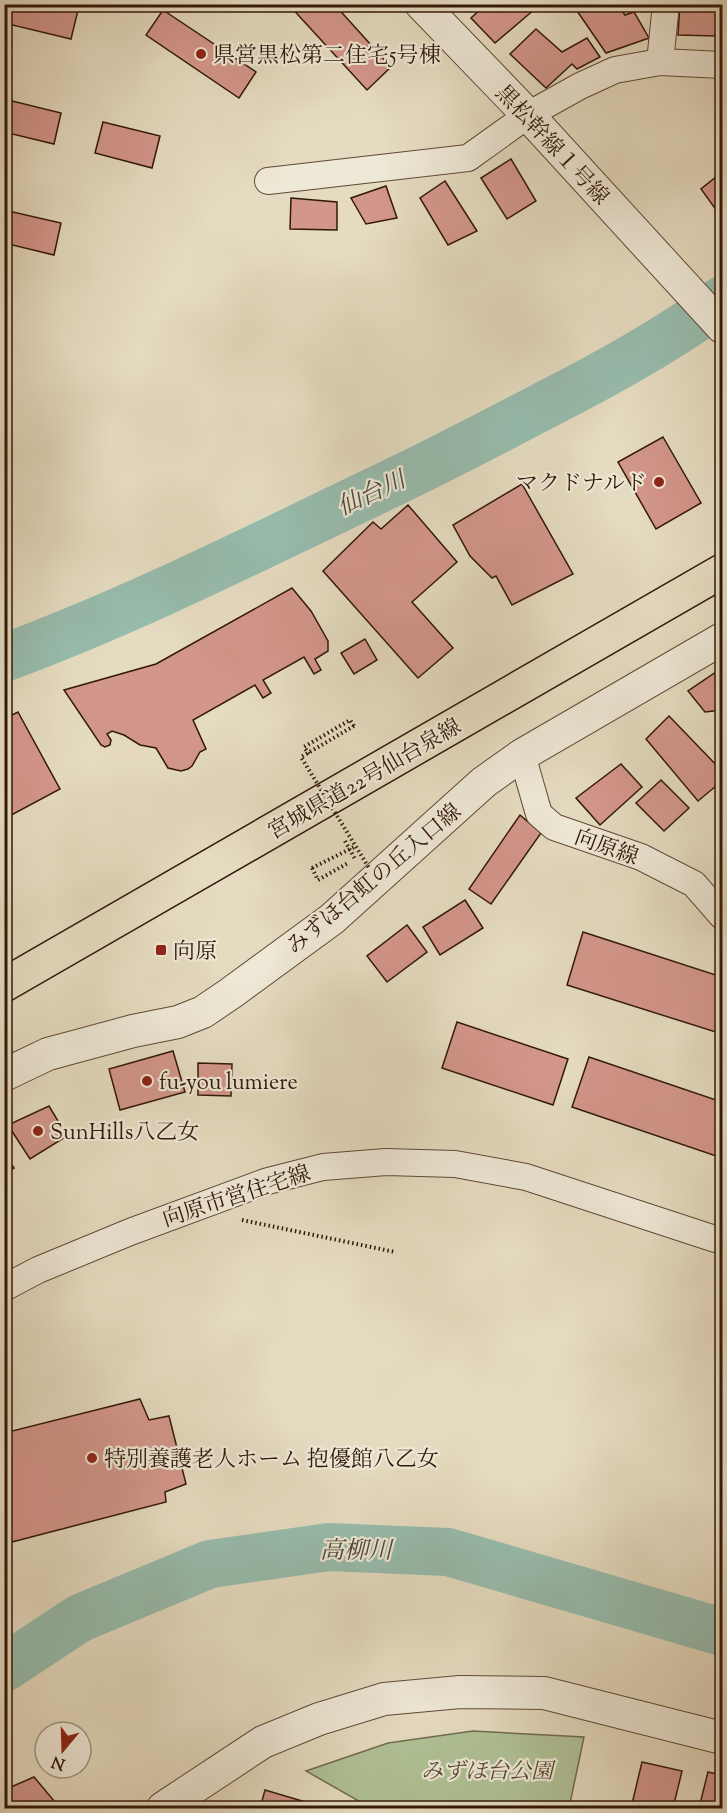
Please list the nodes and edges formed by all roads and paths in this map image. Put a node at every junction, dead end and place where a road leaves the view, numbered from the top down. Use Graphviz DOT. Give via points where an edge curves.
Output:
graph roads {
  1 [pos="421,4"];
  2 [pos="666,4"];
  3 [pos="660,62"];
  4 [pos="723,65"];
  5 [pos="528,115"];
  6 [pos="268,181"];
  7 [pos="723,327"];
  8 [pos="723,571"];
  9 [pos="723,639"];
  10 [pos="309,754"];
  11 [pos="522,755"];
  12 [pos="345,841"];
  13 [pos="356,846"];
  14 [pos="369,868"];
  15 [pos="723,916"];
  16 [pos="4,985"];
  17 [pos="4,1074"];
  18 [pos="216,1198"];
  19 [pos="723,1239"];
  20 [pos="395,1252"];
  21 [pos="4,1288"];
  22 [pos="723,1738"];
  23 [pos="163,1809"];
  1 -- 5 [label="street, 黒松幹線１号線"];
  2 -- 3 [label="street"];
  3 -- 4 [label="street"];
  3 -- 5 [label="street" via="615,70"];
  5 -- 6 [label="street" via="468,158"];
  5 -- 7 [label="street, 黒松幹線１号線"];
  8 -- 16 [label="main road, 宮城県道22号仙台泉線"];
  9 -- 11 [label="street, みずほ台虹の丘入口線"];
  10 -- 13 [label="path, bridge" via="304,747 350,720 354,726 301,757"];
  11 -- 15 [label="street, 向原線" via="539,814 554,827 641,857 694,884"];
  11 -- 17 [label="street, みずほ台虹の丘入口線" via="484,783 332,919 202,1012 178,1022 48,1054"];
  12 -- 13 [label="path, bridge" via="356,859 318,880 312,868"];
  13 -- 14 [label="path, bridge"];
  18 -- 19 [label="street, 向原市営住宅線" via="323,1167 386,1162 455,1164 526,1177"];
  18 -- 20 [label="path" via="238,1219"];
  18 -- 21 [label="street, 向原市営住宅線" via="48,1266"];
  22 -- 23 [label="street" via="544,1693 460,1692 384,1699 263,1742"];
}
